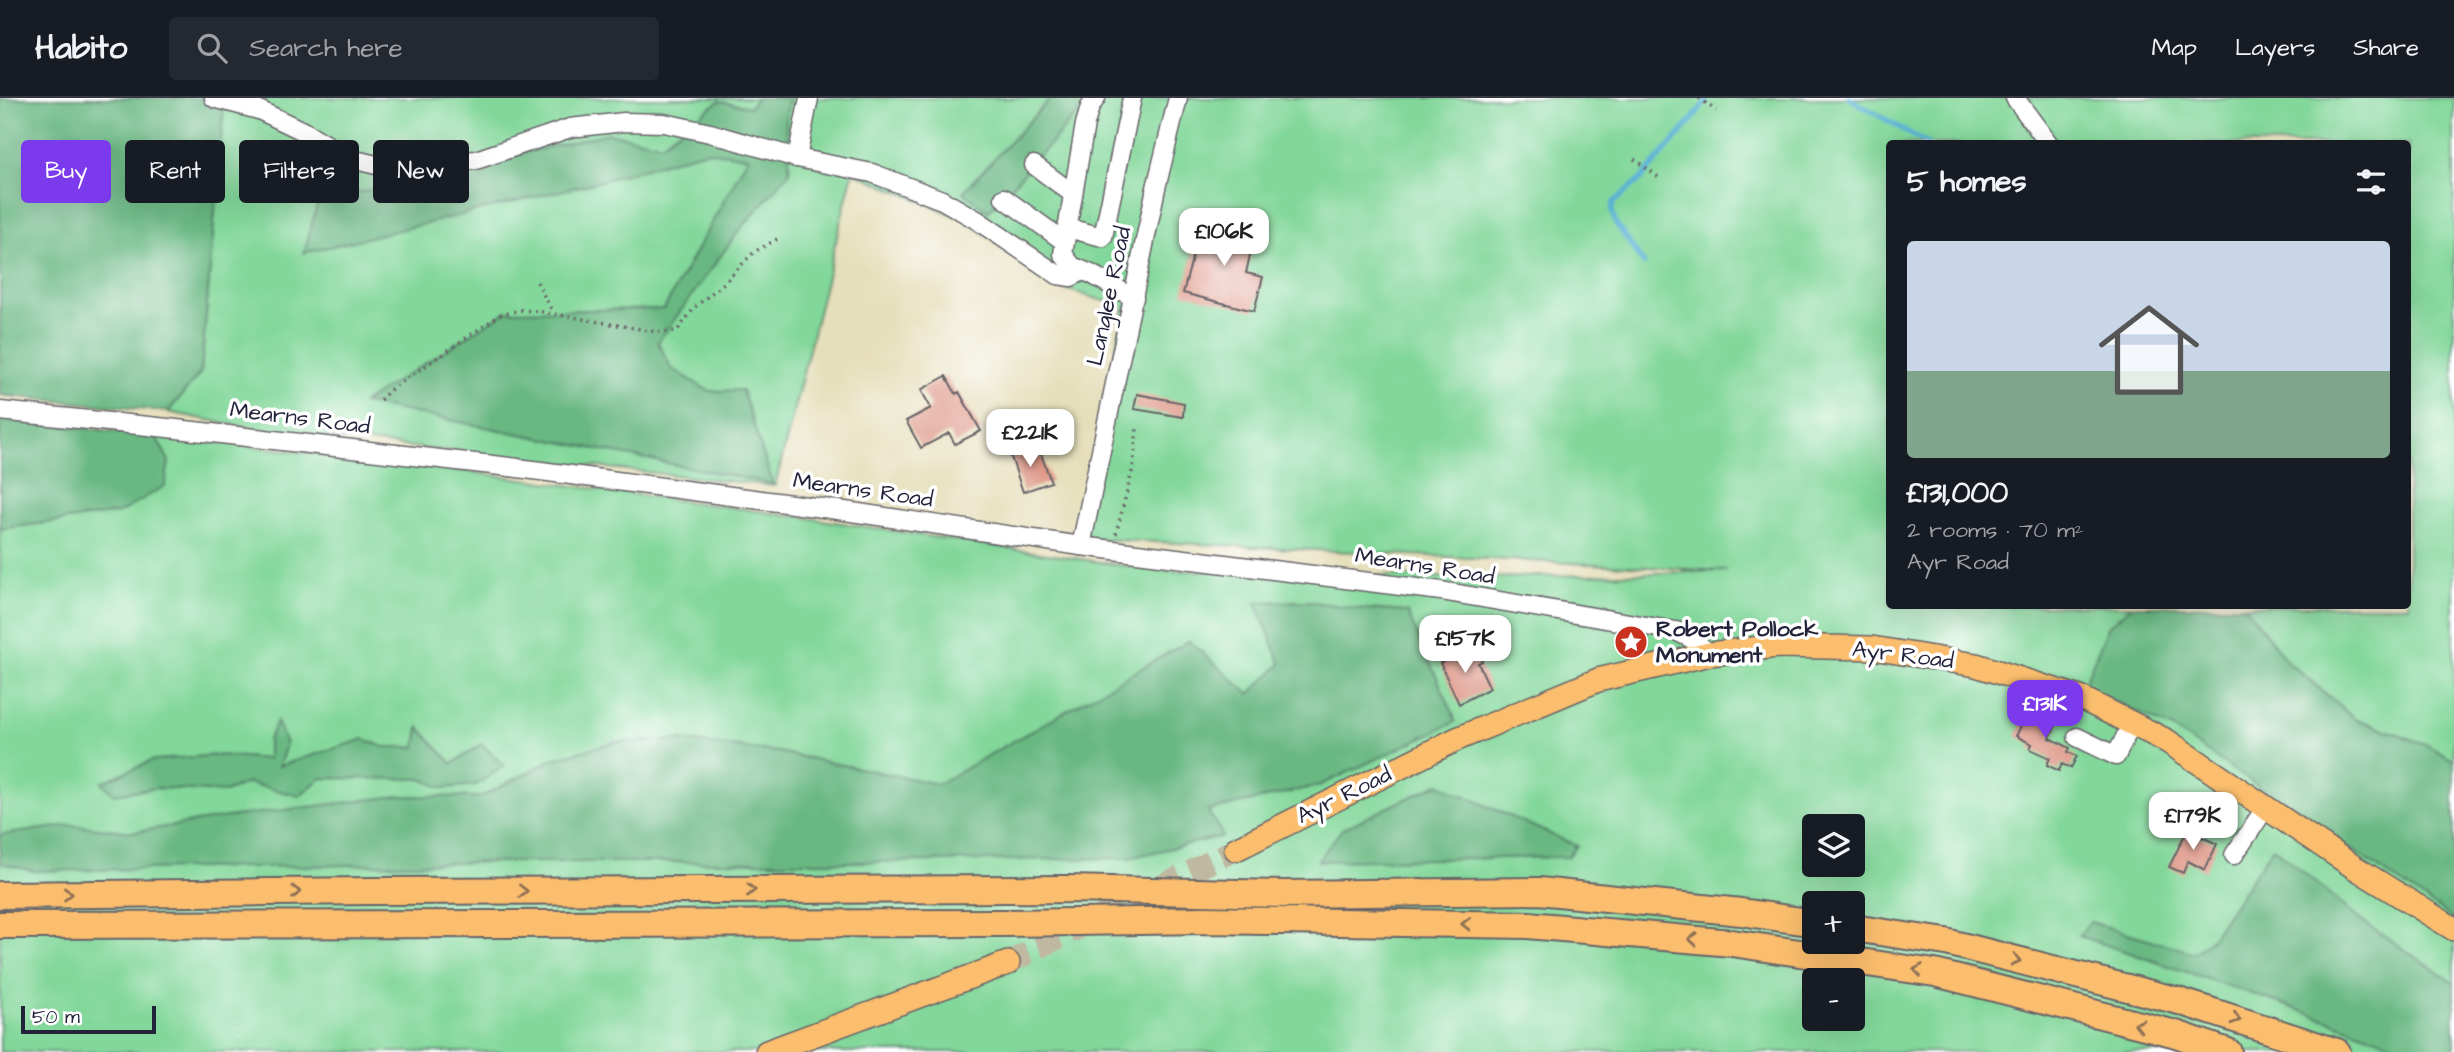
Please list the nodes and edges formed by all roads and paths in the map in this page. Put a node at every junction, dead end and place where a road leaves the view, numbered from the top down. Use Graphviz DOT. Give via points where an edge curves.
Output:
graph roads {
  1 [pos="214,98"];
  2 [pos="809,98"];
  3 [pos="1096,98"];
  4 [pos="1132,98"];
  5 [pos="1178,98"];
  6 [pos="1699,98"];
  7 [pos="2015,98"];
  8 [pos="1715,110"];
  9 [pos="1065,134"];
  10 [pos="2046,140"];
  11 [pos="1082,145"];
  12 [pos="797,158"];
  13 [pos="1634,159"];
  14 [pos="1034,165"];
  15 [pos="1660,178"];
  16 [pos="1073,194"];
  17 [pos="1004,198"];
  18 [pos="1066,235"];
  19 [pos="781,237"];
  20 [pos="1083,271"];
  21 [pos="537,282"];
  22 [pos="1134,298"];
  23 [pos="553,313"];
  24 [pos="380,400"];
  25 [pos="0,411"];
  26 [pos="1137,428"];
  27 [pos="1081,546"];
  28 [pos="1112,550"];
  29 [pos="1710,654"];
  30 [pos="2132,723"];
  31 [pos="2077,737"];
  32 [pos="2266,807"];
  33 [pos="1236,849"];
  34 [pos="2234,855"];
  35 [pos="0,895"];
  36 [pos="1802,921"];
  37 [pos="0,925"];
  38 [pos="2454,929"];
  39 [pos="1865,930"];
  40 [pos="1008,963"];
  41 [pos="767,1052"];
  42 [pos="2228,1052"];
  43 [pos="2337,1052"];
  1 -- 12 [label="street" via="259,110 351,159 385,167 476,160 570,128 624,122 664,123"];
  2 -- 12 [label="street"];
  3 -- 11 [label="street"];
  4 -- 18 [label="street" via="1103,237"];
  5 -- 22 [label="street, Langlee Road"];
  6 -- 8 [label="path"];
  7 -- 10 [label="street"];
  9 -- 11 [label="street"];
  11 -- 16 [label="street"];
  12 -- 20 [label="street" via="872,173 943,200 1058,275 1071,277"];
  13 -- 15 [label="path"];
  14 -- 16 [label="street"];
  16 -- 18 [label="street"];
  17 -- 18 [label="street"];
  18 -- 20 [label="street" via="1063,254"];
  19 -- 23 [label="path" via="754,252 695,307 677,331 657,332"];
  20 -- 22 [label="street"];
  21 -- 23 [label="path"];
  22 -- 27 [label="street, Langlee Road"];
  23 -- 24 [label="path" via="520,310 500,315"];
  25 -- 27 [label="street, Mearns Road" via="510,467"];
  26 -- 28 [label="path" via="1133,468"];
  27 -- 28 [label="street, Mearns Road"];
  28 -- 29 [label="street, Mearns Road" via="1441,591 1676,631"];
  29 -- 30 [label="main road, Ayr Road" via="1778,646 1872,648 1976,665 2083,698"];
  29 -- 33 [label="main road, Ayr Road" via="1598,680 1522,710"];
  30 -- 31 [label="street" via="2116,756"];
  30 -- 32 [label="main road, Ayr Road"];
  32 -- 34 [label="street"];
  32 -- 38 [label="main road, Ayr Road"];
  35 -- 36 [label="highway, one-way" via="1539,891"];
  42 -- 37 [label="highway, one-way" via="2176,1034 1935,973 1732,943 1528,925 1206,920"];
  39 -- 43 [label="highway, one-way" via="1946,942 2179,1001"];
  40 -- 41 [label="main road"];
}
